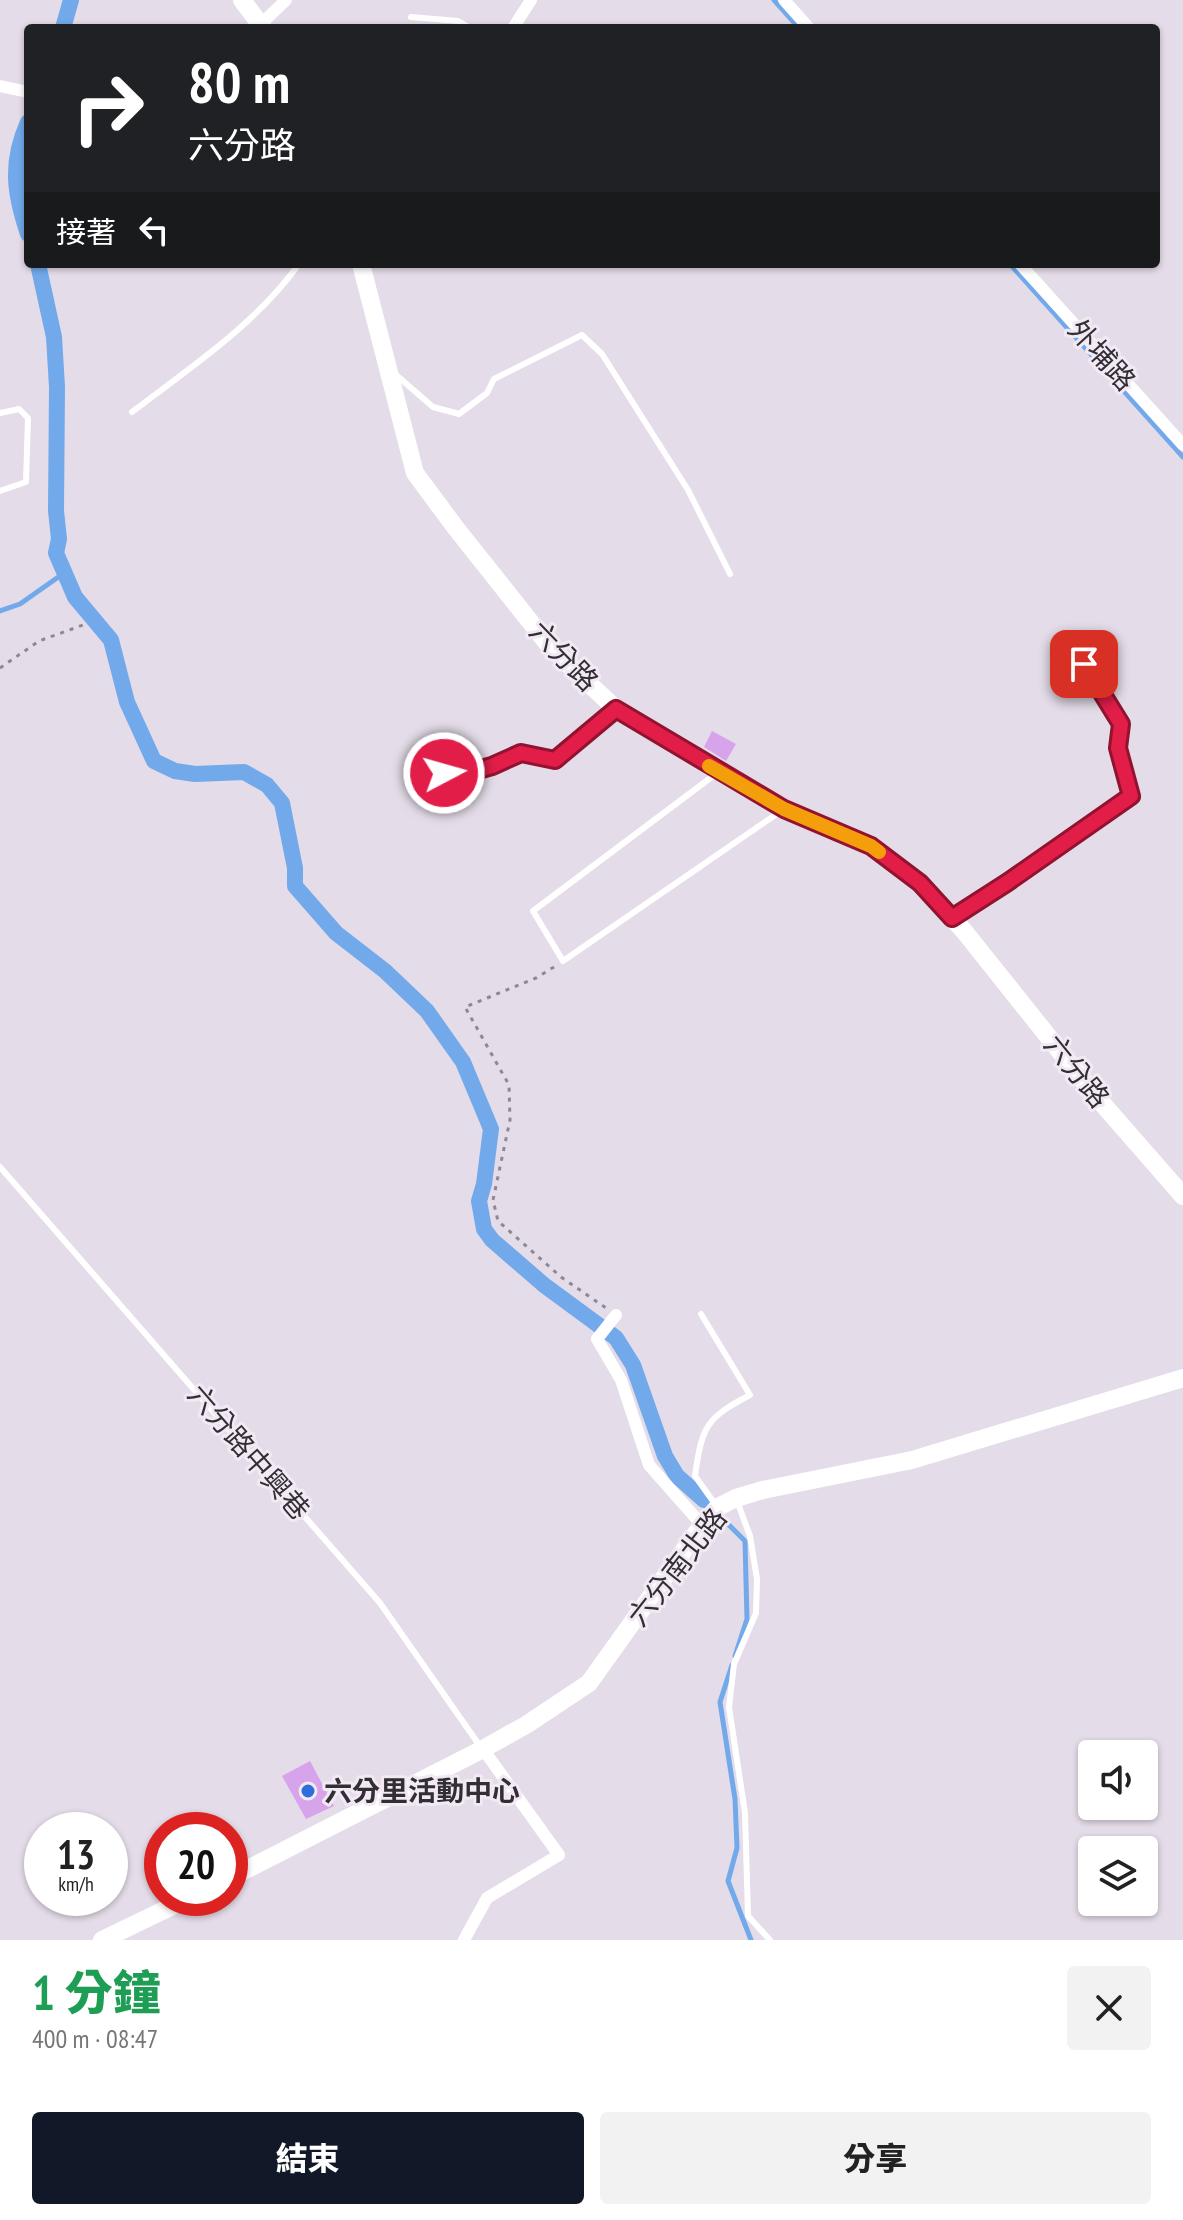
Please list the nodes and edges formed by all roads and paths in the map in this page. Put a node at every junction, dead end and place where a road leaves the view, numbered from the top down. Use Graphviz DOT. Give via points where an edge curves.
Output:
graph roads {
  1 [pos="242,0"];
  2 [pos="286,0"];
  3 [pos="531,0"];
  4 [pos="784,0"];
  5 [pos="411,17"];
  6 [pos="259,24"];
  7 [pos="264,24"];
  8 [pos="463,24"];
  9 [pos="516,24"];
  10 [pos="805,24"];
  11 [pos="0,86"];
  12 [pos="24,91"];
  13 [pos="296,268"];
  14 [pos="362,268"];
  15 [pos="1024,268"];
  16 [pos="389,368"];
  17 [pos="132,412"];
  18 [pos="0,413"];
  19 [pos="1183,445"];
  20 [pos="0,491"];
  21 [pos="730,574"];
  22 [pos="83,625"];
  23 [pos="1084,664"];
  24 [pos="0,668"];
  25 [pos="616,709"];
  26 [pos="437,741"];
  27 [pos="719,772"];
  28 [pos="784,809"];
  29 [pos="952,918"];
  30 [pos="563,961"];
  31 [pos="0,1167"];
  32 [pos="1183,1196"];
  33 [pos="701,1314"];
  34 [pos="616,1315"];
  35 [pos="1183,1378"];
  36 [pos="736,1498"];
  37 [pos="718,1507"];
  38 [pos="702,1525"];
  39 [pos="483,1749"];
  40 [pos="248,1869"];
  41 [pos="152,1916"];
  42 [pos="102,1940"];
  43 [pos="464,1940"];
  44 [pos="770,1940"];
  1 -- 6 [label="street"];
  2 -- 7 [label="street"];
  3 -- 9 [label="street"];
  4 -- 10 [label="street"];
  5 -- 8 [label="lane"];
  11 -- 12 [label="street"];
  13 -- 17 [label="lane" via="243,327"];
  14 -- 16 [label="street, 六分路"];
  15 -- 19 [label="street, 外埔路"];
  16 -- 21 [label="lane" via="433,407 459,414 487,393 494,379 582,335 602,354 688,490"];
  16 -- 25 [label="street, 六分路" via="415,473 551,648"];
  18 -- 20 [label="lane" via="19,409 28,418 26,482"];
  22 -- 24 [label="path" via="39,641"];
  23 -- 29 [label="lane" via="1121,724 1118,748 1131,796"];
  25 -- 26 [label="lane" via="555,760 521,753 463,774 444,773"];
  25 -- 27 [label="street, 六分路"];
  27 -- 28 [label="street, 六分路"];
  27 -- 30 [label="lane" via="533,911"];
  28 -- 29 [label="street, 六分路" via="871,846 920,883"];
  28 -- 30 [label="lane"];
  29 -- 32 [label="street, 六分路"];
  30 -- 34 [label="path" via="465,1007 509,1085 510,1120 493,1200 498,1221 561,1277"];
  31 -- 39 [label="lane, 六分路中興巷" via="380,1603"];
  33 -- 37 [label="lane" via="750,1395 718,1412 700,1441 695,1476"];
  34 -- 38 [label="street" via="597,1339 621,1380 649,1465"];
  35 -- 36 [label="street, 六分南北路" via="912,1460"];
  36 -- 37 [label="street, 六分南北路"];
  36 -- 44 [label="lane" via="750,1536 756,1613 734,1664 729,1707 745,1813 748,1916"];
  37 -- 38 [label="street, 六分南北路"];
  38 -- 39 [label="street, 六分南北路" via="589,1683"];
  39 -- 40 [label="street, 六分南北路"];
  39 -- 43 [label="street" via="559,1855 487,1898"];
  41 -- 42 [label="street"];
}
